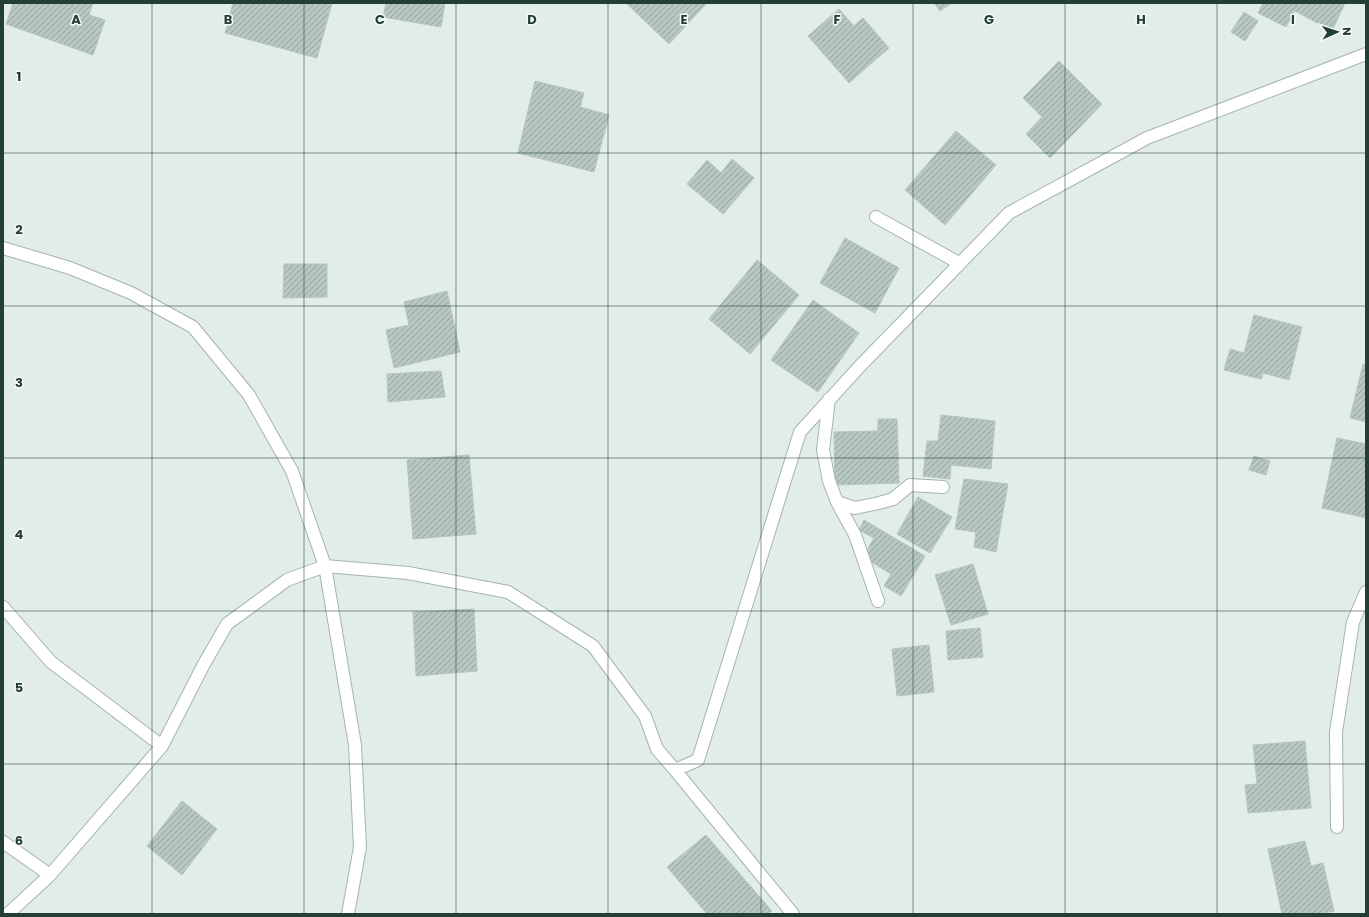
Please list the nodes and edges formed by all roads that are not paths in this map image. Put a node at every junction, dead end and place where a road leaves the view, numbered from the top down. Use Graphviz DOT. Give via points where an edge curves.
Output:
graph roads {
  1 [pos="1366,54"];
  2 [pos="876,217"];
  3 [pos="3,248"];
  4 [pos="959,263"];
  5 [pos="829,399"];
  6 [pos="943,487"];
  7 [pos="836,502"];
  8 [pos="325,566"];
  9 [pos="1366,592"];
  10 [pos="878,601"];
  11 [pos="3,607"];
  12 [pos="162,746"];
  13 [pos="674,770"];
  14 [pos="1337,827"];
  15 [pos="3,842"];
  16 [pos="50,875"];
  17 [pos="8,914"];
  18 [pos="348,914"];
  19 [pos="794,914"];
  1 -- 4 [label="street" via="1146,138 1009,213"];
  2 -- 4 [label="street"];
  3 -- 8 [label="street" via="70,268 131,293 193,327 249,395 292,470"];
  4 -- 5 [label="street"];
  5 -- 7 [label="street" via="823,450"];
  5 -- 13 [label="street" via="800,432 698,760"];
  6 -- 7 [label="street" via="910,486 893,499 855,508"];
  7 -- 10 [label="street" via="855,535"];
  8 -- 12 [label="street" via="287,580 228,624 204,664"];
  8 -- 13 [label="street" via="408,573 508,592 593,646 645,716 657,750"];
  8 -- 18 [label="street" via="354,745 360,848"];
  9 -- 14 [label="street" via="1353,622 1336,732"];
  11 -- 12 [label="street" via="51,662"];
  12 -- 16 [label="street"];
  13 -- 19 [label="street"];
  15 -- 16 [label="street"];
  16 -- 17 [label="street"];
}
